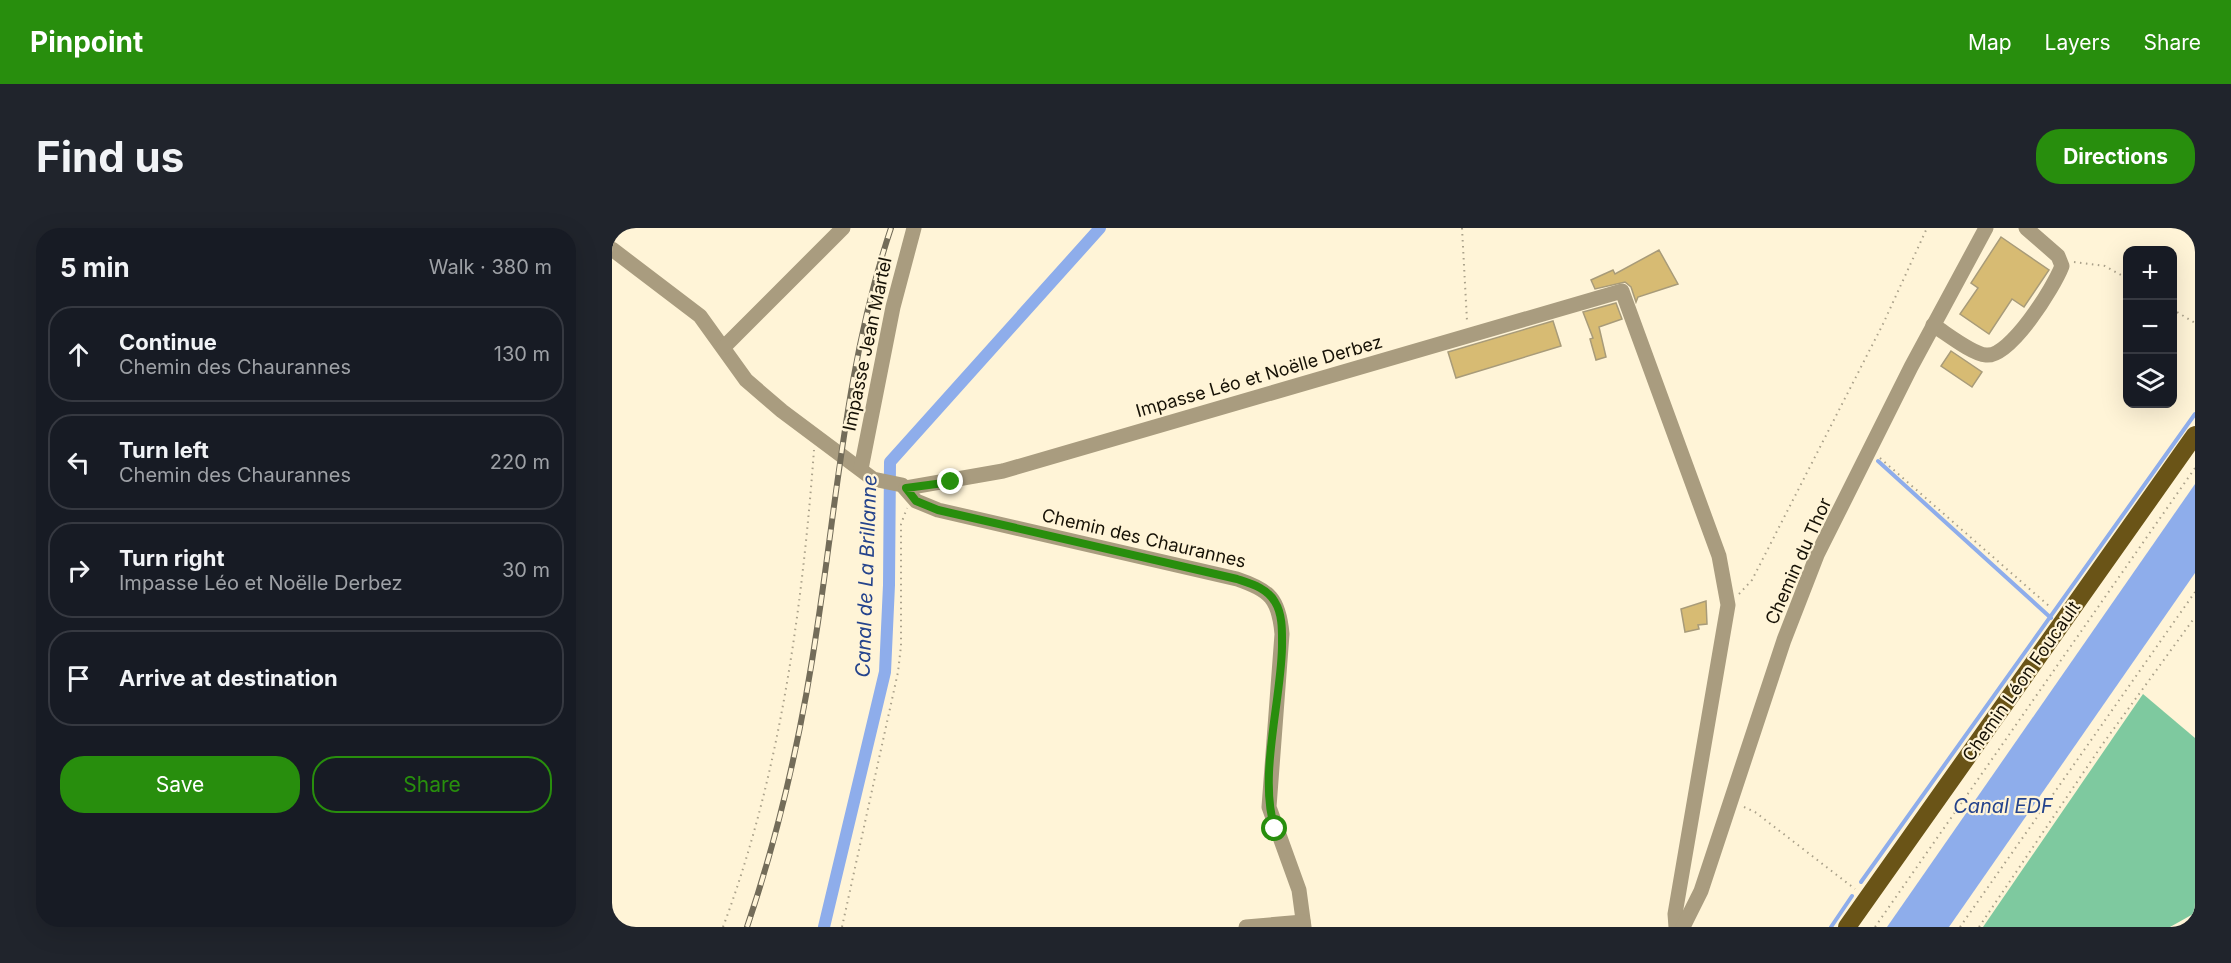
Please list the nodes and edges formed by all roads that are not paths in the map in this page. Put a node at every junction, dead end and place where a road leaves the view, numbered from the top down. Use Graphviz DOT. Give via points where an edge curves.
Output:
graph roads {
  1 [pos="843,228"];
  2 [pos="914,228"];
  3 [pos="1986,228"];
  4 [pos="2026,228"];
  5 [pos="612,249"];
  6 [pos="1933,325"];
  7 [pos="724,346"];
  8 [pos="2195,435"];
  9 [pos="861,469"];
  10 [pos="899,488"];
  11 [pos="1304,924"];
  12 [pos="1246,927"];
  13 [pos="1676,927"];
  14 [pos="1683,927"];
  15 [pos="1846,927"];
  1 -- 7 [label="street"];
  2 -- 9 [label="street, Impasse Jean Martel" via="893,307"];
  3 -- 6 [label="street, Chemin du Thor"];
  4 -- 6 [label="street" via="2061,262 2060,270 2019,335 1995,354 1980,353"];
  5 -- 7 [label="street" via="700,316"];
  6 -- 14 [label="street, Chemin du Thor" via="1817,555 1701,891"];
  7 -- 9 [label="street, Chemin des Chaurannes" via="751,385"];
  8 -- 15 [label="main road, Chemin Léon Foucault"];
  9 -- 10 [label="street, Chemin des Chaurannes"];
  10 -- 11 [label="street, Chemin des Chaurannes" via="955,514 1237,579 1270,595 1279,610 1282,634 1269,807 1299,890"];
  10 -- 13 [label="street, Impasse Léo et Noëlle Derbez" via="1003,471 1620,291 1719,556 1728,605 1674,917"];
  11 -- 12 [label="street"];
}
